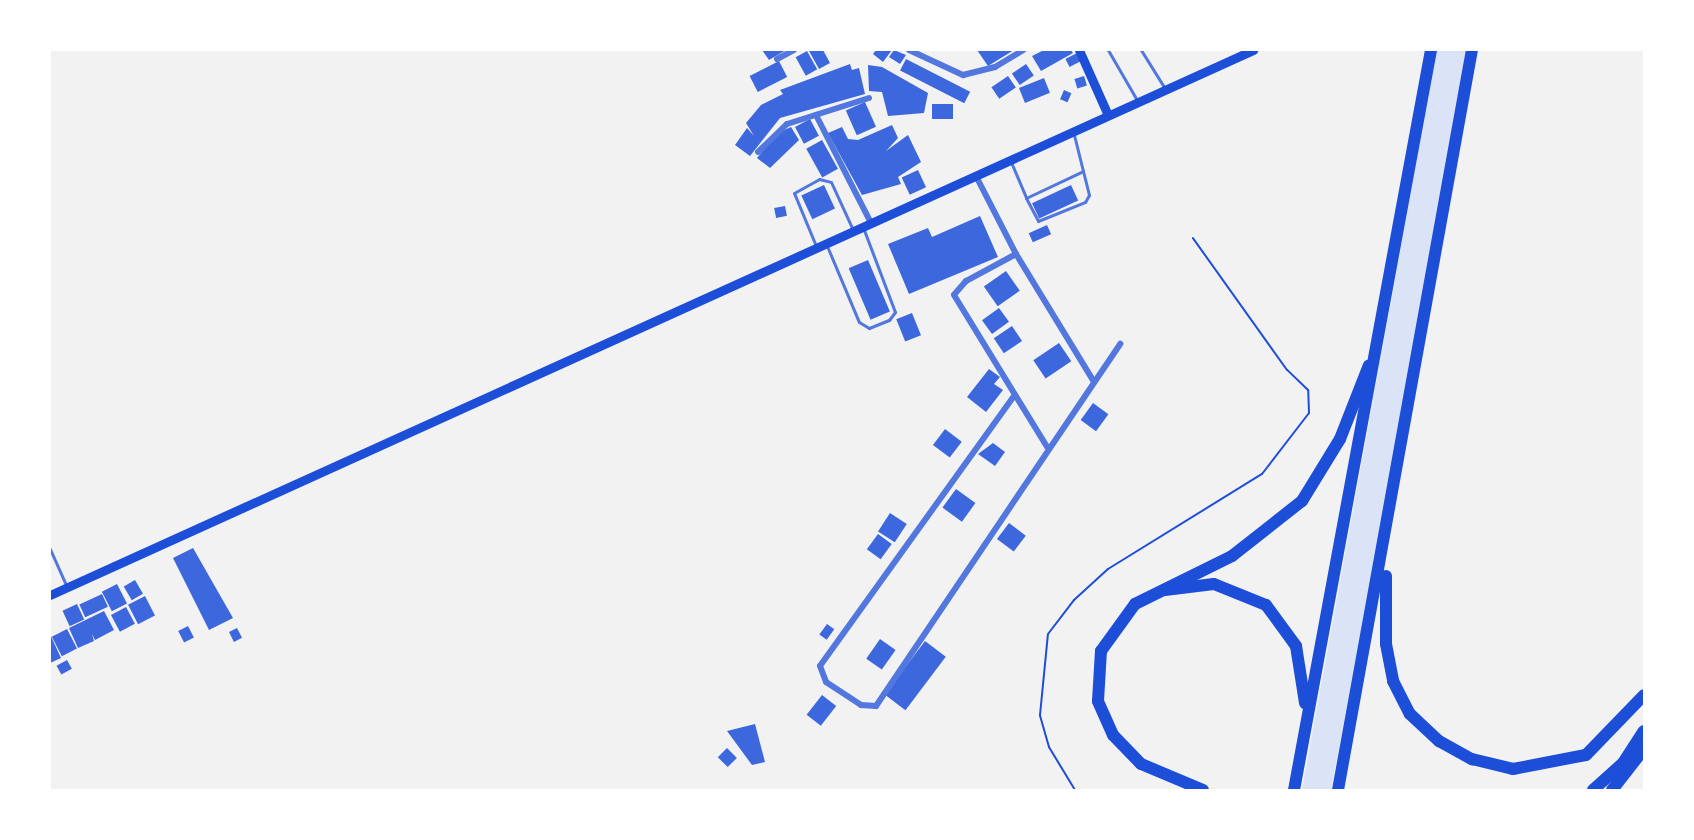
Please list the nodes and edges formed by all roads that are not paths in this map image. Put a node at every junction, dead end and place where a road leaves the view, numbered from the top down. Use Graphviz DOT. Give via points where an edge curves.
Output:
graph roads {
  1 [pos="794,50"];
  2 [pos="909,50"];
  3 [pos="1023,50"];
  4 [pos="1079,50"];
  5 [pos="1108,50"];
  6 [pos="1141,50"];
  7 [pos="1253,50"];
  8 [pos="1431,50"];
  9 [pos="1472,50"];
  10 [pos="777,59"];
  11 [pos="1167,91"];
  12 [pos="869,98"];
  13 [pos="1138,101"];
  14 [pos="816,115"];
  15 [pos="1108,115"];
  16 [pos="1074,133"];
  17 [pos="758,152"];
  18 [pos="1011,162"];
  19 [pos="1083,171"];
  20 [pos="977,178"];
  21 [pos="1026,198"];
  22 [pos="1644,209"];
  23 [pos="1644,215"];
  24 [pos="864,229"];
  25 [pos="827,246"];
  26 [pos="818,250"];
  27 [pos="1016,254"];
  28 [pos="1379,339"];
  29 [pos="1120,344"];
  30 [pos="1093,381"];
  31 [pos="1014,396"];
  32 [pos="1047,447"];
  33 [pos="1387,538"];
  34 [pos="50,549"];
  35 [pos="66,587"];
  36 [pos="50,595"];
  37 [pos="1148,595"];
  38 [pos="1644,694"];
  39 [pos="1644,731"];
  40 [pos="1644,749"];
  41 [pos="1298,770"];
  42 [pos="1203,790"];
  43 [pos="1294,790"];
  44 [pos="1338,790"];
  45 [pos="1593,790"];
  46 [pos="1612,790"];
  1 -- 10 [label="street"];
  2 -- 3 [label="street" via="963,75 995,67"];
  4 -- 15 [label="main road"];
  5 -- 13 [label="lane"];
  6 -- 11 [label="lane"];
  7 -- 11 [label="main road"];
  8 -- 28 [label="highway"];
  9 -- 33 [label="highway"];
  11 -- 13 [label="main road"];
  12 -- 14 [label="street"];
  13 -- 15 [label="main road"];
  14 -- 17 [label="street" via="778,129"];
  14 -- 24 [label="street"];
  15 -- 16 [label="main road"];
  16 -- 18 [label="main road"];
  16 -- 19 [label="lane"];
  18 -- 20 [label="main road"];
  18 -- 21 [label="lane"];
  19 -- 21 [label="lane"];
  19 -- 21 [label="lane" via="1089,195 1085,202 1038,221"];
  20 -- 24 [label="main road"];
  20 -- 27 [label="street"];
  22 -- 23 [label="lane"];
  24 -- 25 [label="main road"];
  24 -- 25 [label="lane" via="895,312 889,320 869,328 859,322"];
  24 -- 26 [label="lane" via="831,182 812,182 794,193"];
  25 -- 26 [label="main road"];
  26 -- 35 [label="main road"];
  27 -- 30 [label="street" via="1092,370"];
  27 -- 31 [label="street" via="966,281 954,295"];
  28 -- 37 [label="highway" via="1340,439 1302,501 1232,556"];
  28 -- 41 [label="highway"];
  29 -- 30 [label="street"];
  30 -- 32 [label="street"];
  31 -- 32 [label="street"];
  31 -- 32 [label="street" via="820,666 826,682 861,705 876,706"];
  33 -- 38 [label="highway" via="1386,644 1393,681 1410,714 1439,741 1472,759 1513,769 1547,765 1586,755"];
  33 -- 44 [label="highway"];
  34 -- 35 [label="lane"];
  35 -- 36 [label="main road"];
  37 -- 41 [label="highway" via="1214,584 1252,596 1280,618 1302,662"];
  37 -- 42 [label="highway" via="1121,619 1101,651 1098,701 1113,735 1142,764"];
  39 -- 45 [label="highway" via="1623,763"];
  40 -- 46 [label="highway"];
  41 -- 43 [label="highway"];
}
